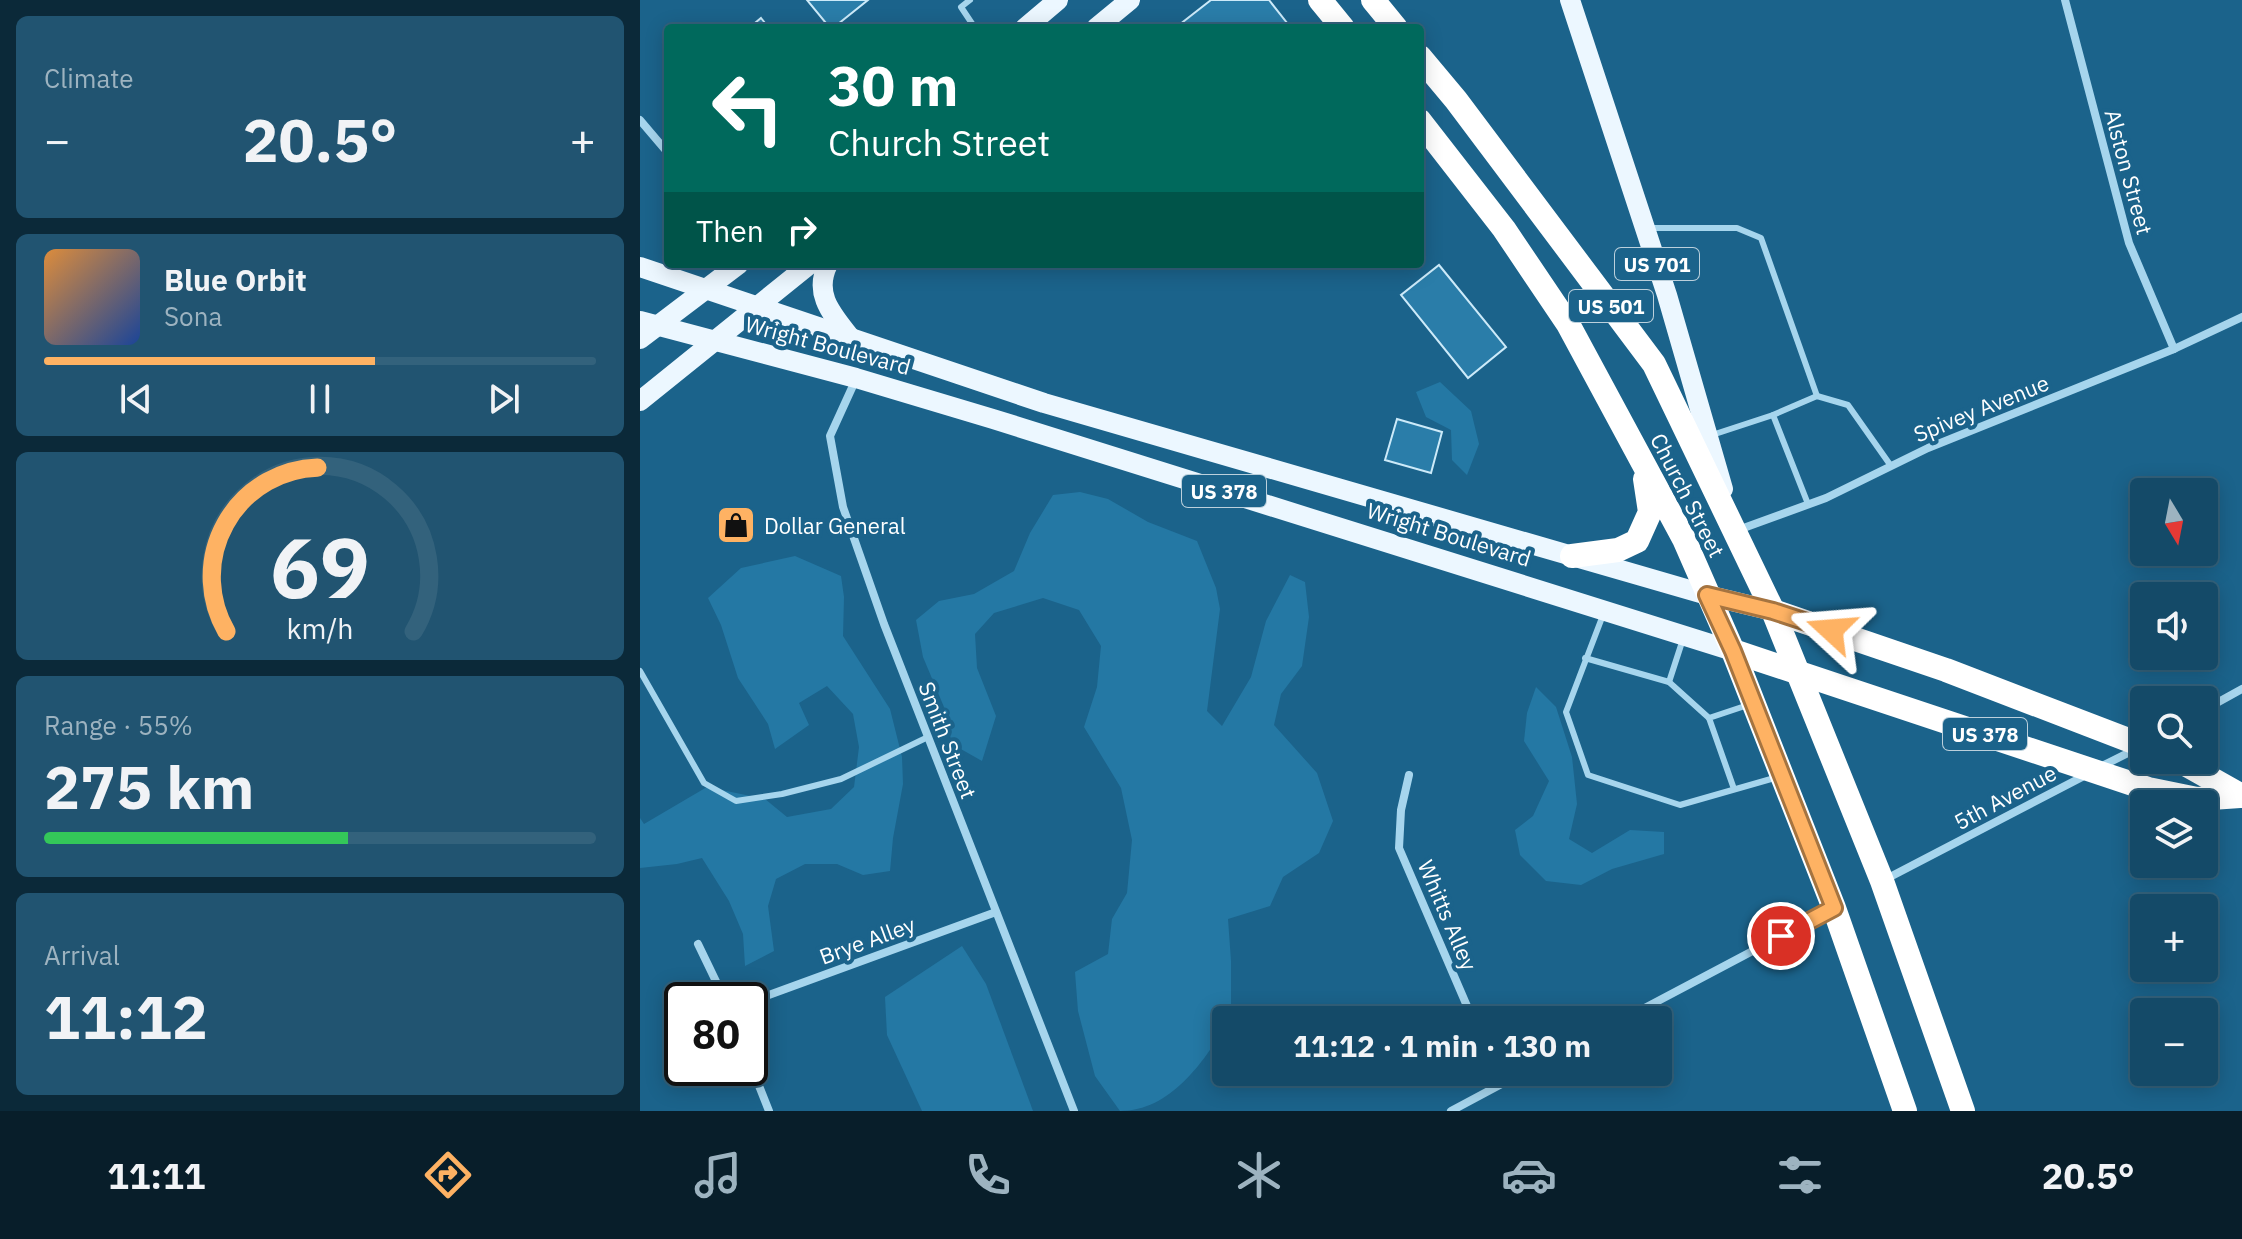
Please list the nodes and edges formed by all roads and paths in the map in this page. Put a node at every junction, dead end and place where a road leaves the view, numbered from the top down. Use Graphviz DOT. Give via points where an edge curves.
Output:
graph roads {
  1 [pos="970,0"];
  2 [pos="1058,0"];
  3 [pos="1130,0"];
  4 [pos="1320,0"];
  5 [pos="1373,0"];
  6 [pos="1570,0"];
  7 [pos="2065,0"];
  8 [pos="972,24"];
  9 [pos="1030,24"];
  10 [pos="1101,24"];
  11 [pos="1340,24"];
  12 [pos="1393,24"];
  13 [pos="1424,62"];
  14 [pos="640,120"];
  15 [pos="1424,126"];
  16 [pos="664,148"];
  17 [pos="1645,228"];
  18 [pos="640,267"];
  19 [pos="734,268"];
  20 [pos="805,268"];
  21 [pos="827,268"];
  22 [pos="709,288"];
  23 [pos="759,306"];
  24 [pos="2242,317"];
  25 [pos="645,329"];
  26 [pos="850,337"];
  27 [pos="713,341"];
  28 [pos="2174,349"];
  29 [pos="856,378"];
  30 [pos="1817,396"];
  31 [pos="640,401"];
  32 [pos="1773,415"];
  33 [pos="1707,437"];
  34 [pos="1642,461"];
  35 [pos="1891,466"];
  36 [pos="1808,504"];
  37 [pos="1735,531"];
  38 [pos="1572,556"];
  39 [pos="1707,595"];
  40 [pos="1605,611"];
  41 [pos="1773,611"];
  42 [pos="1684,636"];
  43 [pos="1733,651"];
  44 [pos="1585,658"];
  45 [pos="640,671"];
  46 [pos="1797,674"];
  47 [pos="1669,682"];
  48 [pos="2242,689"];
  49 [pos="2218,702"];
  50 [pos="1753,704"];
  51 [pos="1709,718"];
  52 [pos="928,737"];
  53 [pos="2130,741"];
  54 [pos="2130,753"];
  55 [pos="2096,770"];
  56 [pos="2202,774"];
  57 [pos="1409,775"];
  58 [pos="1782,776"];
  59 [pos="1734,789"];
  60 [pos="2241,796"];
  61 [pos="1882,881"];
  62 [pos="1834,908"];
  63 [pos="996,912"];
  64 [pos="698,944"];
  65 [pos="716,982"];
  66 [pos="768,995"];
  67 [pos="1467,1006"];
  68 [pos="1648,1006"];
  69 [pos="759,1086"];
  70 [pos="1497,1086"];
  71 [pos="769,1111"];
  72 [pos="1074,1111"];
  73 [pos="1451,1111"];
  74 [pos="1905,1111"];
  75 [pos="1963,1111"];
  1 -- 8 [label="lane" via="961,7"];
  2 -- 9 [label="main road"];
  3 -- 10 [label="main road"];
  4 -- 11 [label="highway"];
  5 -- 12 [label="highway"];
  6 -- 17 [label="main road, Church Street / US 701"];
  7 -- 28 [label="street, Alston Street" via="2129,243"];
  13 -- 37 [label="highway, Church Street / US 501" via="1654,364"];
  14 -- 16 [label="street"];
  15 -- 34 [label="highway, Church Street / US 501" via="1504,229 1568,324"];
  17 -- 30 [label="lane" via="1737,228 1761,238"];
  17 -- 33 [label="main road, Church Street / US 701"];
  18 -- 22 [label="main road, Wright Boulevard / US 378"];
  19 -- 22 [label="main road"];
  20 -- 23 [label="main road"];
  21 -- 26 [label="main road" via="821,290 827,309"];
  22 -- 23 [label="main road, Wright Boulevard / US 378"];
  22 -- 25 [label="main road"];
  23 -- 26 [label="main road, Wright Boulevard / US 378"];
  23 -- 27 [label="main road"];
  24 -- 28 [label="street, Spivey Avenue"];
  25 -- 27 [label="main road, Wright Boulevard / US 378"];
  26 -- 38 [label="main road, Wright Boulevard / US 378" via="1044,403"];
  27 -- 29 [label="main road, Wright Boulevard / US 378"];
  27 -- 31 [label="main road"];
  28 -- 35 [label="street, Spivey Avenue"];
  29 -- 40 [label="main road, Wright Boulevard / US 378"];
  29 -- 52 [label="street, Smith Street" via="830,436 843,507"];
  30 -- 32 [label="lane"];
  30 -- 35 [label="lane" via="1848,405"];
  32 -- 33 [label="lane"];
  32 -- 36 [label="lane"];
  33 -- 37 [label="main road, Church Street / US 701"];
  34 -- 38 [label="highway" via="1650,512 1637,541 1618,550"];
  34 -- 39 [label="highway, Church Street / US 501"];
  35 -- 36 [label="street, Spivey Avenue"];
  36 -- 37 [label="street, Spivey Avenue"];
  37 -- 41 [label="highway, Church Street / US 501"];
  38 -- 39 [label="main road, Wright Boulevard / US 378"];
  39 -- 41 [label="main road, Wright Boulevard / US 378"];
  39 -- 43 [label="highway, Church Street / US 501"];
  40 -- 42 [label="main road, Wright Boulevard / US 378"];
  40 -- 44 [label="lane"];
  41 -- 46 [label="highway, Church Street / US 501"];
  41 -- 53 [label="highway, Wright Boulevard / US 378"];
  42 -- 43 [label="main road, Wright Boulevard / US 378"];
  42 -- 47 [label="lane"];
  43 -- 46 [label="highway, Wright Boulevard / US 378"];
  43 -- 50 [label="highway, Church Street / US 501"];
  44 -- 47 [label="lane"];
  44 -- 59 [label="lane" via="1566,712 1588,775 1680,805"];
  45 -- 52 [label="lane" via="704,783 736,801 841,779"];
  46 -- 55 [label="highway, Wright Boulevard / US 378"];
  46 -- 61 [label="highway, Church Street / US 501"];
  47 -- 51 [label="lane"];
  48 -- 49 [label="street"];
  50 -- 51 [label="lane"];
  50 -- 58 [label="highway, Church Street / US 501"];
  51 -- 59 [label="lane"];
  52 -- 63 [label="street, Smith Street"];
  54 -- 55 [label="street, 5th Avenue"];
  55 -- 60 [label="highway, Wright Boulevard / US 378" via="2197,799"];
  55 -- 61 [label="street, 5th Avenue"];
  56 -- 60 [label="highway, Wright Boulevard / US 378"];
  57 -- 67 [label="street, Whitts Alley" via="1399,848"];
  58 -- 59 [label="lane"];
  58 -- 62 [label="highway, Church Street / US 501"];
  61 -- 75 [label="highway, Church Street / US 501"];
  62 -- 68 [label="street"];
  62 -- 74 [label="highway, Church Street / US 501"];
  63 -- 66 [label="street, Brye Alley"];
  63 -- 72 [label="street, Smith Street"];
  64 -- 65 [label="street"];
  69 -- 71 [label="street"];
  70 -- 73 [label="street"];
}
